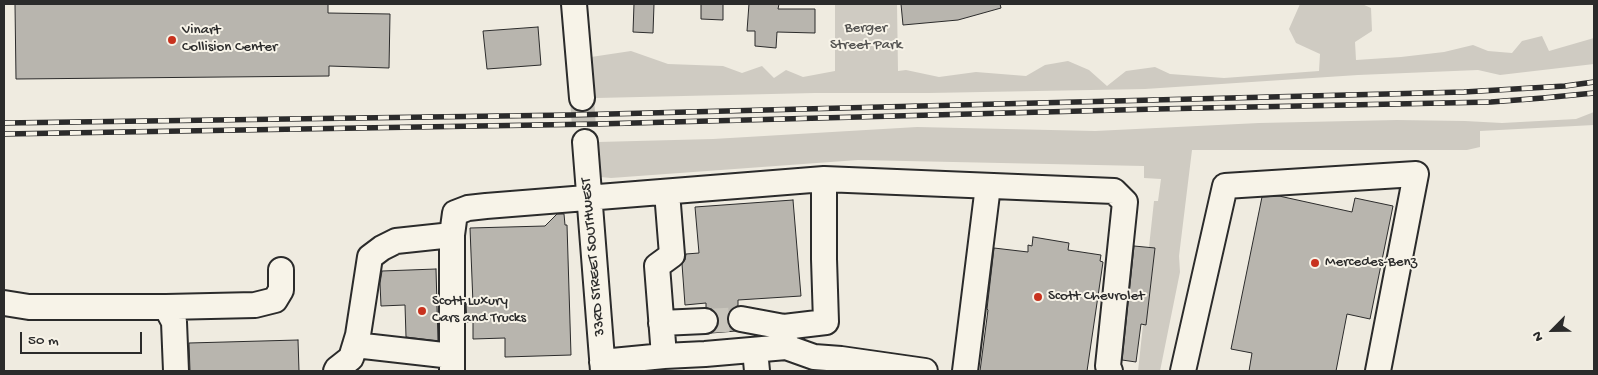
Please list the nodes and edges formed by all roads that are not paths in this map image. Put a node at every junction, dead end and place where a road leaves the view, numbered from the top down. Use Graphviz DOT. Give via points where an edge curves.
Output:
graph roads {
  1 [pos="574,4"];
  2 [pos="582,98"];
  3 [pos="585,142"];
  4 [pos="824,179"];
  5 [pos="988,186"];
  6 [pos="667,192"];
  7 [pos="589,198"];
  8 [pos="452,235"];
  9 [pos="281,270"];
  10 [pos="4,303"];
  11 [pos="166,307"];
  12 [pos="741,319"];
  13 [pos="705,321"];
  14 [pos="661,323"];
  15 [pos="785,337"];
  16 [pos="355,346"];
  17 [pos="756,360"];
  18 [pos="656,362"];
  19 [pos="452,364"];
  20 [pos="841,365"];
  21 [pos="603,367"];
  22 [pos="1108,369"];
  23 [pos="176,371"];
  24 [pos="336,371"];
  25 [pos="925,371"];
  26 [pos="965,371"];
  27 [pos="1183,371"];
  28 [pos="1378,371"];
  1 -- 2 [label="street"];
  3 -- 7 [label="street, 33RD STREET SOUTHWEST"];
  4 -- 5 [label="street"];
  4 -- 6 [label="street"];
  4 -- 15 [label="street" via="826,322"];
  5 -- 22 [label="street" via="1114,191 1125,202"];
  5 -- 26 [label="street"];
  6 -- 7 [label="street"];
  6 -- 14 [label="street" via="672,254 657,266"];
  7 -- 8 [label="street" via="468,208 455,213"];
  7 -- 21 [label="street, 33RD STREET SOUTHWEST"];
  8 -- 16 [label="street" via="396,241 370,257"];
  8 -- 19 [label="street"];
  9 -- 11 [label="street" via="281,290 275,300 254,305"];
  10 -- 11 [label="street" via="29,307"];
  11 -- 23 [label="street" via="174,322"];
  12 -- 15 [label="street"];
  13 -- 14 [label="street"];
  14 -- 18 [label="street"];
  15 -- 17 [label="street"];
  15 -- 20 [label="street" via="814,357"];
  16 -- 19 [label="street"];
  16 -- 24 [label="street" via="351,358"];
  17 -- 18 [label="street"];
  18 -- 21 [label="street"];
  20 -- 25 [label="street"];
  27 -- 28 [label="street" via="1225,186 1416,174"];
}
